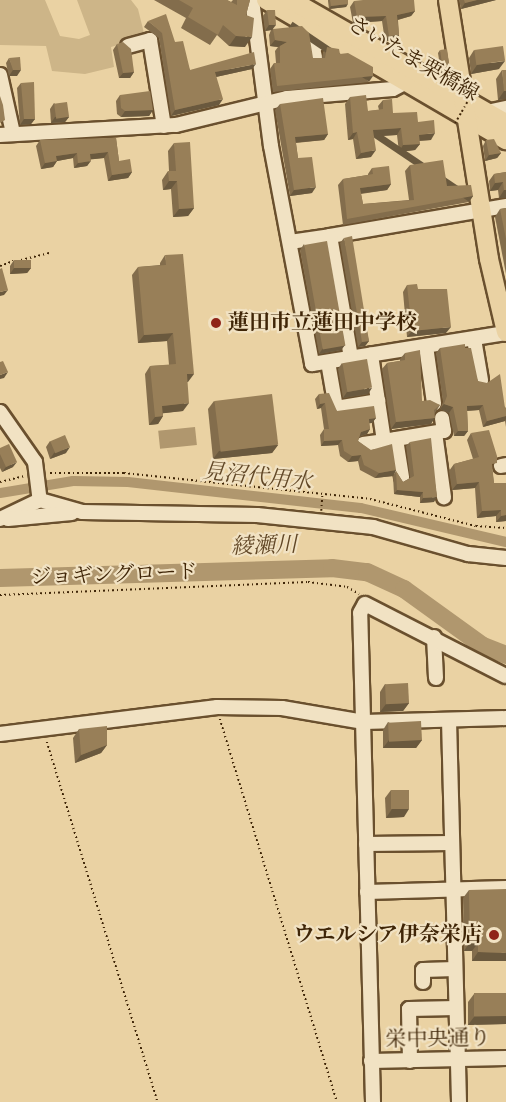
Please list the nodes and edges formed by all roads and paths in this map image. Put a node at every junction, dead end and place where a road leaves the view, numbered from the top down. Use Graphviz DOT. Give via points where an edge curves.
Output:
graph roads {
  1 [pos="252,0"];
  2 [pos="266,0"];
  3 [pos="291,0"];
  4 [pos="448,0"];
  5 [pos="327,36"];
  6 [pos="128,46"];
  7 [pos="315,57"];
  8 [pos="0,75"];
  9 [pos="406,82"];
  10 [pos="265,103"];
  11 [pos="465,108"];
  12 [pos="506,108"];
  13 [pos="486,111"];
  14 [pos="506,123"];
  15 [pos="164,126"];
  16 [pos="6,134"];
  17 [pos="506,140"];
  18 [pos="506,206"];
  19 [pos="483,210"];
  20 [pos="330,236"];
  21 [pos="290,242"];
  22 [pos="49,253"];
  23 [pos="0,266"];
  24 [pos="506,333"];
  25 [pos="474,339"];
  26 [pos="426,346"];
  27 [pos="371,355"];
  28 [pos="351,358"];
  29 [pos="328,362"];
  30 [pos="480,380"];
  31 [pos="378,401"];
  32 [pos="434,403"];
  33 [pos="0,412"];
  34 [pos="442,418"];
  35 [pos="435,433"];
  36 [pos="390,440"];
  37 [pos="363,444"];
  38 [pos="402,478"];
  39 [pos="0,482"];
  40 [pos="38,484"];
  41 [pos="322,495"];
  42 [pos="444,497"];
  43 [pos="321,511"];
  44 [pos="82,512"];
  45 [pos="0,520"];
  46 [pos="506,528"];
  47 [pos="506,558"];
  48 [pos="0,595"];
  49 [pos="365,604"];
  50 [pos="434,637"];
  51 [pos="506,676"];
  52 [pos="436,678"];
  53 [pos="216,707"];
  54 [pos="506,718"];
  55 [pos="449,720"];
  56 [pos="364,722"];
  57 [pos="43,728"];
  58 [pos="0,734"];
  59 [pos="452,843"];
  60 [pos="366,844"];
  61 [pos="506,888"];
  62 [pos="452,890"];
  63 [pos="367,892"];
  64 [pos="455,969"];
  65 [pos="423,981"];
  66 [pos="456,1008"];
  67 [pos="506,1058"];
  68 [pos="458,1059"];
  69 [pos="371,1061"];
  70 [pos="410,1061"];
  71 [pos="158,1102"];
  72 [pos="337,1102"];
  73 [pos="373,1102"];
  74 [pos="459,1102"];
  1 -- 10 [label="street"];
  2 -- 5 [label="main road, さいたま栗橋線"];
  3 -- 11 [label="main road, さいたま栗橋線"];
  4 -- 11 [label="main road"];
  5 -- 7 [label="street" via="314,48"];
  5 -- 9 [label="main road, さいたま栗橋線"];
  6 -- 15 [label="street" via="150,40"];
  8 -- 16 [label="street"];
  9 -- 10 [label="street" via="393,89"];
  9 -- 11 [label="main road, さいたま栗橋線"];
  10 -- 15 [label="street"];
  10 -- 21 [label="street"];
  11 -- 13 [label="main road, さいたま栗橋線"];
  11 -- 17 [label="main road, さいたま栗橋線"];
  11 -- 19 [label="main road"];
  12 -- 13 [label="street"];
  13 -- 14 [label="main road, さいたま栗橋線"];
  15 -- 16 [label="street"];
  18 -- 19 [label="street"];
  19 -- 20 [label="street"];
  19 -- 24 [label="main road" via="498,308"];
  20 -- 21 [label="street"];
  20 -- 28 [label="street"];
  21 -- 29 [label="street" via="312,364"];
  22 -- 23 [label="path"];
  24 -- 25 [label="street"];
  25 -- 26 [label="street"];
  25 -- 30 [label="street"];
  26 -- 27 [label="street"];
  26 -- 32 [label="street"];
  27 -- 28 [label="street"];
  27 -- 31 [label="street"];
  28 -- 29 [label="street"];
  29 -- 31 [label="street" via="336,408"];
  31 -- 36 [label="street"];
  33 -- 40 [label="street" via="35,462"];
  34 -- 35 [label="street" via="444,431"];
  35 -- 36 [label="street"];
  35 -- 42 [label="street"];
  36 -- 37 [label="street"];
  36 -- 38 [label="street"];
  39 -- 40 [label="path"];
  40 -- 41 [label="path" via="124,473"];
  40 -- 44 [label="street"];
  40 -- 45 [label="street"];
  41 -- 43 [label="path"];
  41 -- 46 [label="path" via="390,502 463,523"];
  44 -- 45 [label="street"];
  44 -- 47 [label="street" via="257,515 374,527 468,554"];
  48 -- 49 [label="path, ジョギングロード" via="308,582 356,590"];
  49 -- 50 [label="street"];
  49 -- 56 [label="street" via="360,613"];
  50 -- 51 [label="street"];
  50 -- 52 [label="street"];
  53 -- 56 [label="street" via="282,708"];
  53 -- 57 [label="street"];
  53 -- 72 [label="path"];
  54 -- 55 [label="street"];
  55 -- 56 [label="street"];
  55 -- 59 [label="street"];
  56 -- 60 [label="street"];
  57 -- 58 [label="street"];
  57 -- 71 [label="path"];
  59 -- 60 [label="street"];
  59 -- 62 [label="street"];
  60 -- 63 [label="street"];
  61 -- 62 [label="street"];
  62 -- 63 [label="street"];
  62 -- 64 [label="street"];
  63 -- 69 [label="street"];
  64 -- 65 [label="street" via="423,970"];
  64 -- 66 [label="street"];
  66 -- 68 [label="street"];
  66 -- 70 [label="street" via="409,1009"];
  67 -- 68 [label="street, 栄中央通り"];
  68 -- 70 [label="street, 栄中央通り"];
  68 -- 74 [label="street"];
  69 -- 70 [label="street, 栄中央通り"];
  69 -- 73 [label="street"];
}
